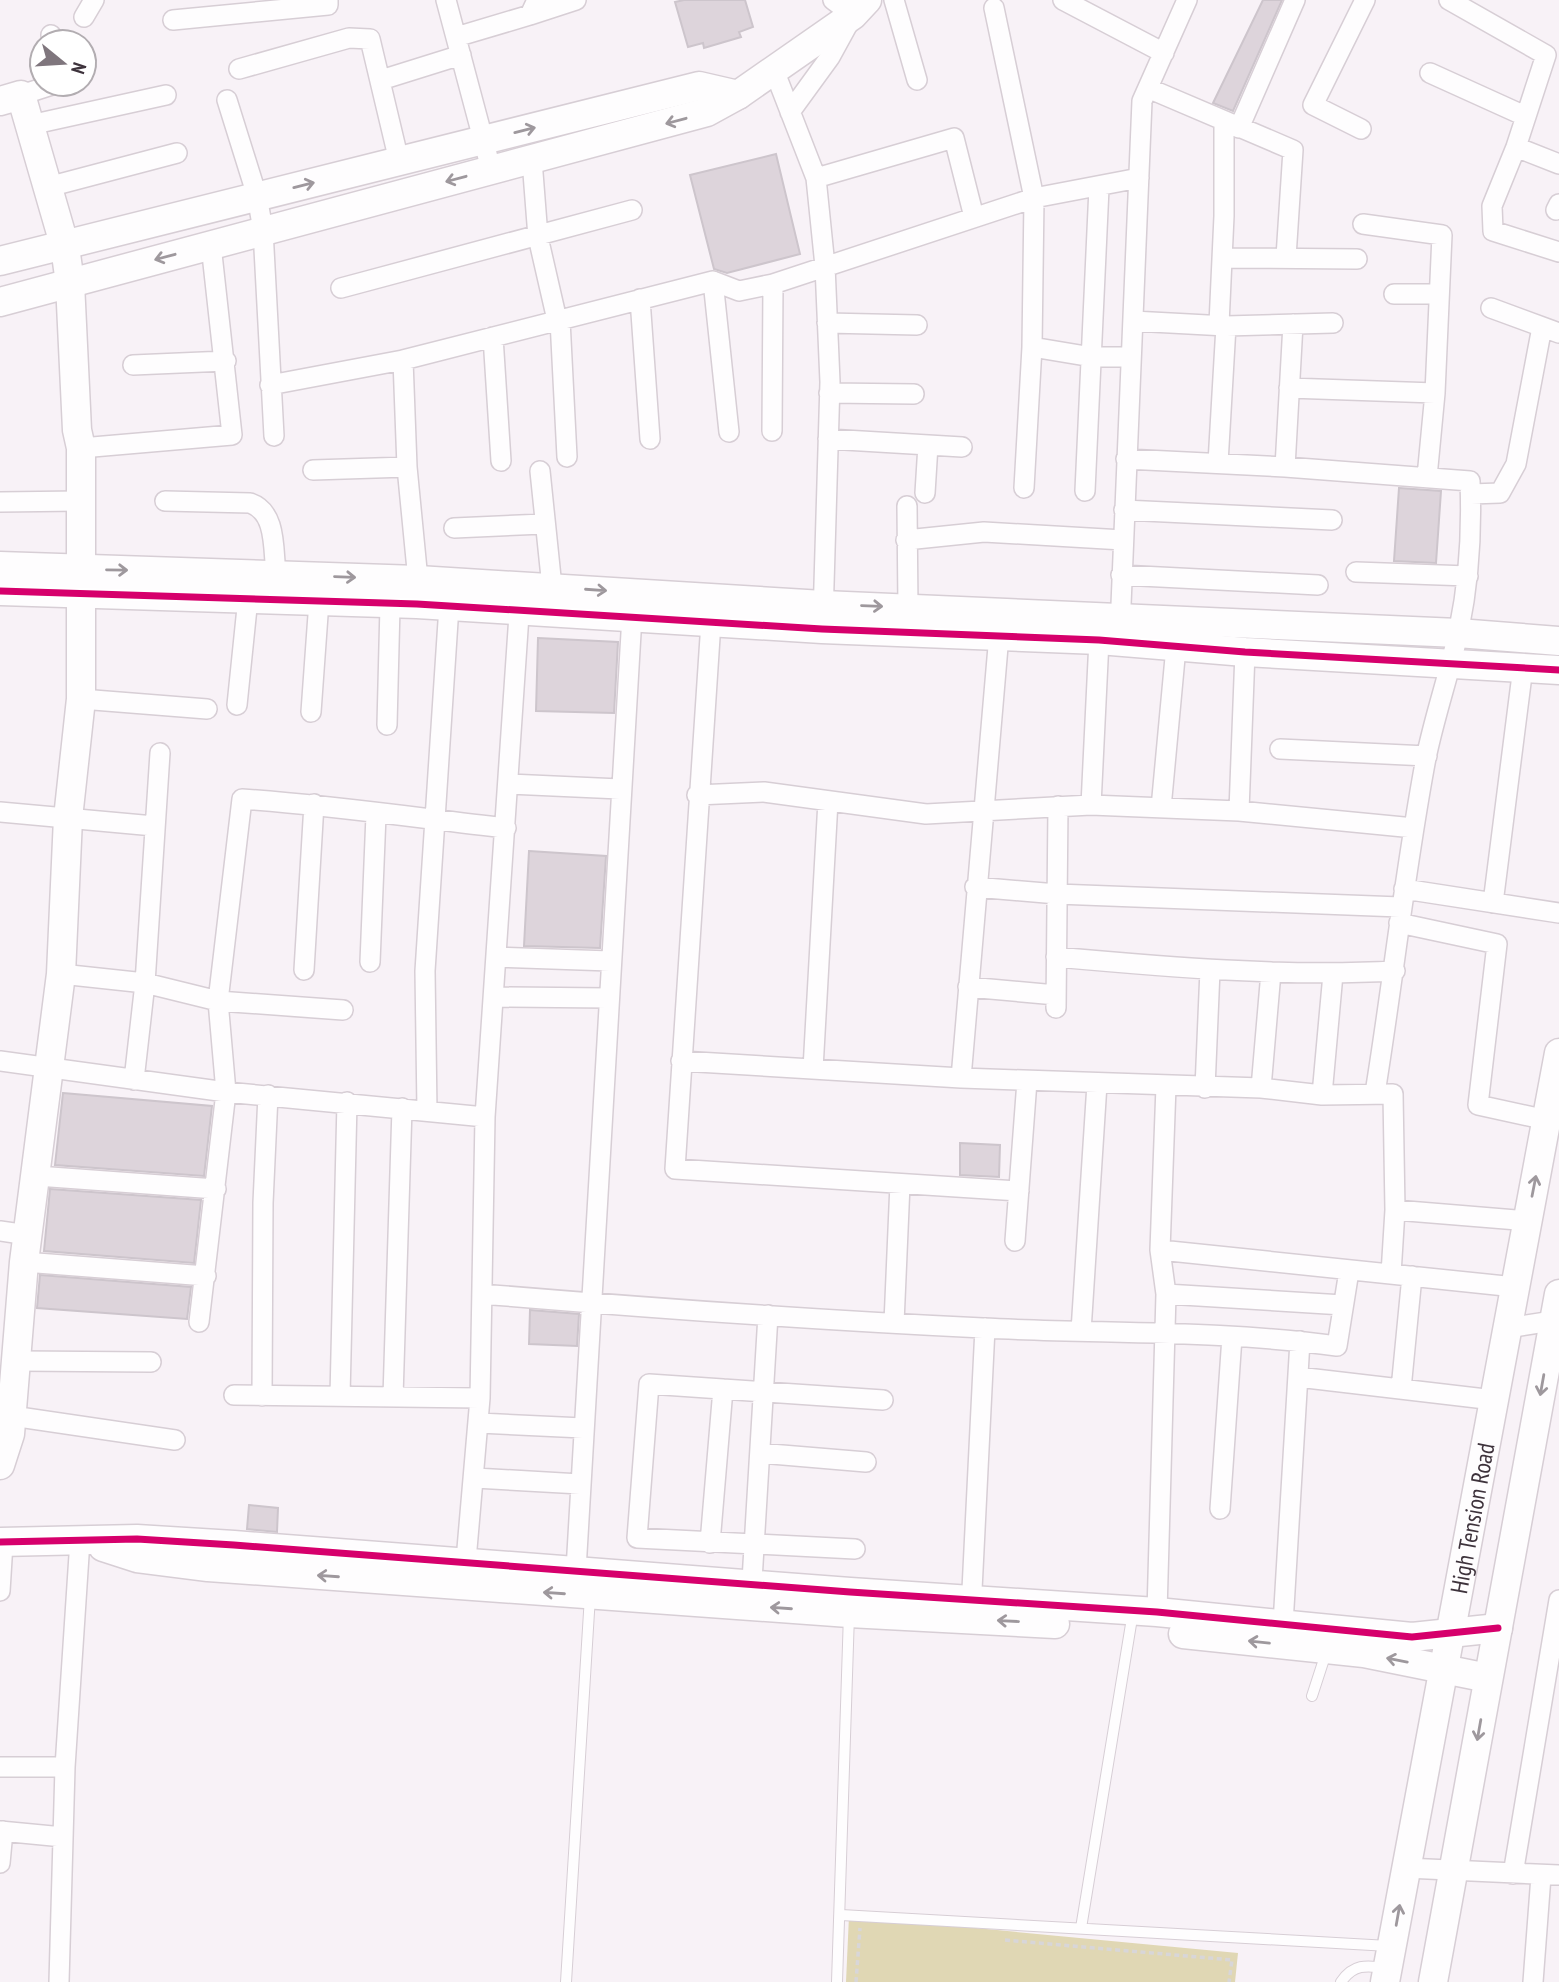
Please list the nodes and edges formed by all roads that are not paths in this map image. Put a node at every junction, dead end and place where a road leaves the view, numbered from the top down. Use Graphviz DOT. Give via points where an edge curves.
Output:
graph roads {
  1 [pos="328,0"];
  2 [pos="446,0"];
  3 [pos="576,0"];
  4 [pos="894,0"];
  5 [pos="1063,0"];
  6 [pos="1187,0"];
  7 [pos="1295,0"];
  8 [pos="1365,0"];
  9 [pos="1449,0"];
  10 [pos="851,5"];
  11 [pos="249,6"];
  12 [pos="533,7"];
  13 [pos="994,8"];
  14 [pos="173,20"];
  15 [pos="459,46"];
  16 [pos="1164,53"];
  17 [pos="239,69"];
  18 [pos="774,70"];
  19 [pos="1430,73"];
  20 [pos="381,79"];
  21 [pos="917,80"];
  22 [pos="1150,89"];
  23 [pos="28,92"];
  24 [pos="166,95"];
  25 [pos="738,95"];
  26 [pos="10,98"];
  27 [pos="227,100"];
  28 [pos="790,112"];
  29 [pos="1525,116"];
  30 [pos="30,125"];
  31 [pos="1231,125"];
  32 [pos="1361,129"];
  33 [pos="483,141"];
  34 [pos="1516,147"];
  35 [pos="177,153"];
  36 [pos="532,160"];
  37 [pos="399,161"];
  38 [pos="1559,164"];
  39 [pos="491,169"];
  40 [pos="816,178"];
  41 [pos="1139,178"];
  42 [pos="48,187"];
  43 [pos="1099,188"];
  44 [pos="257,196"];
  45 [pos="1034,198"];
  46 [pos="632,210"];
  47 [pos="974,217"];
  48 [pos="1363,224"];
  49 [pos="263,230"];
  50 [pos="538,237"];
  51 [pos="211,245"];
  52 [pos="65,247"];
  53 [pos="1559,252"];
  54 [pos="1286,257"];
  55 [pos="1222,258"];
  56 [pos="1357,260"];
  57 [pos="0,261"];
  58 [pos="825,266"];
  59 [pos="713,281"];
  60 [pos="69,283"];
  61 [pos="773,284"];
  62 [pos="341,288"];
  63 [pos="1394,294"];
  64 [pos="1439,294"];
  65 [pos="640,299"];
  66 [pos="0,302"];
  67 [pos="1491,308"];
  68 [pos="558,320"];
  69 [pos="1133,321"];
  70 [pos="827,323"];
  71 [pos="1333,323"];
  72 [pos="1293,324"];
  73 [pos="917,325"];
  74 [pos="1222,325"];
  75 [pos="1550,330"];
  76 [pos="493,337"];
  77 [pos="1032,347"];
  78 [pos="1092,357"];
  79 [pos="1131,357"];
  80 [pos="226,360"];
  81 [pos="403,360"];
  82 [pos="132,365"];
  83 [pos="271,385"];
  84 [pos="1289,388"];
  85 [pos="829,393"];
  86 [pos="1435,393"];
  87 [pos="914,394"];
  88 [pos="772,431"];
  89 [pos="729,432"];
  90 [pos="274,436"];
  91 [pos="650,439"];
  92 [pos="828,439"];
  93 [pos="928,445"];
  94 [pos="962,446"];
  95 [pos="81,448"];
  96 [pos="567,457"];
  97 [pos="1126,459"];
  98 [pos="501,461"];
  99 [pos="1218,463"];
  100 [pos="407,467"];
  101 [pos="1285,467"];
  102 [pos="313,470"];
  103 [pos="540,471"];
  104 [pos="1427,477"];
  105 [pos="1024,488"];
  106 [pos="1085,491"];
  107 [pos="925,493"];
  108 [pos="1471,494"];
  109 [pos="79,501"];
  110 [pos="165,501"];
  111 [pos="0,502"];
  112 [pos="907,506"];
  113 [pos="1124,510"];
  114 [pos="1332,520"];
  115 [pos="543,524"];
  116 [pos="454,528"];
  117 [pos="906,540"];
  118 [pos="1123,540"];
  119 [pos="0,566"];
  120 [pos="1356,572"];
  121 [pos="276,574"];
  122 [pos="1121,575"];
  123 [pos="1468,576"];
  124 [pos="418,580"];
  125 [pos="79,581"];
  126 [pos="1318,586"];
  127 [pos="552,587"];
  128 [pos="0,591"];
  129 [pos="521,597"];
  130 [pos="247,598"];
  131 [pos="318,601"];
  132 [pos="390,606"];
  133 [pos="449,606"];
  134 [pos="908,607"];
  135 [pos="632,616"];
  136 [pos="823,617"];
  137 [pos="711,622"];
  138 [pos="1113,633"];
  139 [pos="1458,633"];
  140 [pos="999,635"];
  141 [pos="1559,641"];
  142 [pos="1176,647"];
  143 [pos="1245,652"];
  144 [pos="1448,663"];
  145 [pos="1523,667"];
  146 [pos="1559,670"];
  147 [pos="81,699"];
  148 [pos="237,705"];
  149 [pos="206,709"];
  150 [pos="311,712"];
  151 [pos="387,725"];
  152 [pos="1280,749"];
  153 [pos="160,753"];
  154 [pos="1427,757"];
  155 [pos="509,784"];
  156 [pos="620,789"];
  157 [pos="697,795"];
  158 [pos="828,801"];
  159 [pos="314,804"];
  160 [pos="1091,805"];
  161 [pos="1058,806"];
  162 [pos="983,808"];
  163 [pos="1161,808"];
  164 [pos="1239,811"];
  165 [pos="0,812"];
  166 [pos="376,815"];
  167 [pos="68,818"];
  168 [pos="435,820"];
  169 [pos="154,826"];
  170 [pos="506,828"];
  171 [pos="1414,828"];
  172 [pos="975,887"];
  173 [pos="1057,894"];
  174 [pos="1493,903"];
  175 [pos="1401,907"];
  176 [pos="1559,913"];
  177 [pos="496,957"];
  178 [pos="1056,957"];
  179 [pos="610,961"];
  180 [pos="370,962"];
  181 [pos="304,970"];
  182 [pos="1210,970"];
  183 [pos="1395,971"];
  184 [pos="1271,972"];
  185 [pos="61,974"];
  186 [pos="1333,974"];
  187 [pos="145,983"];
  188 [pos="968,987"];
  189 [pos="494,997"];
  190 [pos="608,998"];
  191 [pos="218,1001"];
  192 [pos="343,1010"];
  193 [pos="1559,1053"];
  194 [pos="0,1061"];
  195 [pos="681,1061"];
  196 [pos="813,1069"];
  197 [pos="50,1070"];
  198 [pos="961,1078"];
  199 [pos="134,1080"];
  200 [pos="1027,1081"];
  201 [pos="1097,1084"];
  202 [pos="1166,1086"];
  203 [pos="1205,1088"];
  204 [pos="1262,1088"];
  205 [pos="226,1092"];
  206 [pos="1375,1093"];
  207 [pos="268,1095"];
  208 [pos="1322,1095"];
  209 [pos="347,1102"];
  210 [pos="402,1108"];
  211 [pos="427,1111"];
  212 [pos="485,1117"];
  213 [pos="1546,1120"];
  214 [pos="37,1176"];
  215 [pos="901,1184"];
  216 [pos="216,1189"];
  217 [pos="1019,1191"];
  218 [pos="1395,1210"];
  219 [pos="1528,1221"];
  220 [pos="1015,1241"];
  221 [pos="17,1243"];
  222 [pos="1160,1250"];
  223 [pos="1349,1271"];
  224 [pos="1391,1274"];
  225 [pos="206,1276"];
  226 [pos="1412,1276"];
  227 [pos="1515,1287"];
  228 [pos="482,1294"];
  229 [pos="1166,1294"];
  230 [pos="590,1303"];
  231 [pos="1343,1305"];
  232 [pos="1558,1311"];
  233 [pos="768,1315"];
  234 [pos="199,1322"];
  235 [pos="894,1322"];
  236 [pos="985,1328"];
  237 [pos="1507,1328"];
  238 [pos="1081,1331"];
  239 [pos="1164,1333"];
  240 [pos="1232,1337"];
  241 [pos="1300,1341"];
  242 [pos="18,1361"];
  243 [pos="151,1362"];
  244 [pos="1298,1377"];
  245 [pos="723,1389"];
  246 [pos="1401,1389"];
  247 [pos="765,1391"];
  248 [pos="234,1395"];
  249 [pos="262,1396"];
  250 [pos="340,1396"];
  251 [pos="393,1397"];
  252 [pos="480,1398"];
  253 [pos="883,1400"];
  254 [pos="1494,1400"];
  255 [pos="478,1423"];
  256 [pos="7,1426"];
  257 [pos="583,1428"];
  258 [pos="175,1440"];
  259 [pos="760,1453"];
  260 [pos="866,1462"];
  261 [pos="0,1465"];
  262 [pos="475,1478"];
  263 [pos="580,1484"];
  264 [pos="1220,1508"];
  265 [pos="80,1540"];
  266 [pos="1,1542"];
  267 [pos="754,1542"];
  268 [pos="710,1543"];
  269 [pos="855,1549"];
  270 [pos="464,1574"];
  271 [pos="586,1578"];
  272 [pos="0,1591"];
  273 [pos="751,1595"];
  274 [pos="1559,1600"];
  275 [pos="850,1603"];
  276 [pos="971,1609"];
  277 [pos="1140,1617"];
  278 [pos="1283,1624"];
  279 [pos="1498,1628"];
  280 [pos="1449,1635"];
  281 [pos="1328,1639"];
  282 [pos="1443,1668"];
  283 [pos="1488,1678"];
  284 [pos="1312,1696"];
  285 [pos="0,1767"];
  286 [pos="65,1767"];
  287 [pos="2,1831"];
  288 [pos="63,1837"];
  289 [pos="0,1863"];
  290 [pos="1406,1868"];
  291 [pos="1454,1868"];
  292 [pos="1513,1874"];
  293 [pos="1550,1876"];
  294 [pos="841,1915"];
  295 [pos="1080,1928"];
  296 [pos="1389,1966"];
  297 [pos="59,1982"];
  298 [pos="566,1982"];
  299 [pos="837,1982"];
  300 [pos="1341,1982"];
  301 [pos="1433,1982"];
  302 [pos="1533,1982"];
  1 -- 11 [label="street" via="328,5"];
  2 -- 15 [label="street"];
  3 -- 12 [label="street"];
  4 -- 21 [label="street"];
  5 -- 16 [label="street"];
  6 -- 16 [label="street"];
  7 -- 31 [label="street"];
  8 -- 32 [label="street" via="1313,105"];
  9 -- 29 [label="street" via="1546,55"];
  10 -- 18 [label="street"];
  10 -- 28 [label="street" via="830,57"];
  11 -- 14 [label="street"];
  12 -- 15 [label="street"];
  13 -- 45 [label="street"];
  15 -- 20 [label="street"];
  15 -- 33 [label="street"];
  16 -- 22 [label="street"];
  17 -- 20 [label="street" via="362,37 374,45"];
  18 -- 25 [label="street"];
  18 -- 28 [label="street"];
  19 -- 29 [label="street"];
  20 -- 37 [label="street"];
  22 -- 31 [label="street"];
  22 -- 41 [label="street" via="1143,102"];
  23 -- 26 [label="street"];
  24 -- 30 [label="street"];
  33 -- 25 [label="street, one-way" via="699,86"];
  25 -- 36 [label="street, one-way" via="707,112"];
  26 -- 30 [label="street"];
  27 -- 44 [label="street"];
  28 -- 40 [label="street"];
  29 -- 34 [label="street"];
  30 -- 42 [label="street"];
  31 -- 54 [label="street" via="1293,150"];
  31 -- 55 [label="street"];
  33 -- 37 [label="street"];
  33 -- 39 [label="street"];
  34 -- 38 [label="street"];
  34 -- 53 [label="street" via="1492,206 1493,231"];
  35 -- 42 [label="street"];
  36 -- 39 [label="street"];
  36 -- 50 [label="street"];
  44 -- 37 [label="street, one-way"];
  39 -- 49 [label="street, one-way"];
  40 -- 47 [label="street" via="954,138"];
  40 -- 58 [label="street"];
  41 -- 43 [label="street"];
  41 -- 69 [label="street"];
  42 -- 52 [label="street"];
  43 -- 45 [label="street"];
  43 -- 78 [label="street"];
  44 -- 49 [label="street"];
  44 -- 52 [label="street"];
  45 -- 47 [label="street"];
  45 -- 77 [label="street"];
  46 -- 50 [label="street"];
  47 -- 58 [label="street"];
  48 -- 64 [label="street" via="1442,235"];
  49 -- 51 [label="street"];
  49 -- 83 [label="street"];
  50 -- 62 [label="street"];
  50 -- 68 [label="street"];
  51 -- 60 [label="street, one-way"];
  51 -- 80 [label="street"];
  52 -- 57 [label="street"];
  52 -- 60 [label="street"];
  54 -- 55 [label="street"];
  54 -- 56 [label="street"];
  55 -- 74 [label="street"];
  58 -- 61 [label="street"];
  58 -- 70 [label="street"];
  59 -- 61 [label="street" via="739,290"];
  59 -- 65 [label="street"];
  59 -- 89 [label="street"];
  60 -- 66 [label="street"];
  60 -- 95 [label="street"];
  61 -- 88 [label="street"];
  63 -- 64 [label="street"];
  64 -- 86 [label="street"];
  65 -- 68 [label="street"];
  65 -- 91 [label="street"];
  67 -- 75 [label="street"];
  68 -- 76 [label="street"];
  68 -- 96 [label="street"];
  69 -- 74 [label="street"];
  69 -- 79 [label="street"];
  70 -- 73 [label="street"];
  70 -- 85 [label="street"];
  71 -- 72 [label="street"];
  72 -- 74 [label="street"];
  72 -- 84 [label="street"];
  74 -- 99 [label="street"];
  75 -- 108 [label="street" via="1516,464 1500,493"];
  76 -- 81 [label="street"];
  76 -- 98 [label="street"];
  77 -- 78 [label="street"];
  77 -- 105 [label="street"];
  78 -- 79 [label="street"];
  78 -- 106 [label="street"];
  79 -- 97 [label="street"];
  80 -- 82 [label="street"];
  80 -- 95 [label="street" via="232,435"];
  81 -- 83 [label="street"];
  81 -- 100 [label="street"];
  83 -- 90 [label="street"];
  84 -- 86 [label="street"];
  84 -- 101 [label="street"];
  85 -- 87 [label="street"];
  85 -- 92 [label="street"];
  86 -- 104 [label="street"];
  92 -- 93 [label="street"];
  92 -- 136 [label="street"];
  93 -- 94 [label="street"];
  93 -- 107 [label="street"];
  95 -- 109 [label="street"];
  97 -- 99 [label="street"];
  97 -- 113 [label="street"];
  99 -- 101 [label="street"];
  100 -- 102 [label="street"];
  100 -- 124 [label="street"];
  101 -- 104 [label="street"];
  103 -- 115 [label="street"];
  104 -- 108 [label="street" via="1470,481"];
  108 -- 123 [label="street"];
  109 -- 111 [label="street"];
  109 -- 125 [label="street"];
  110 -- 121 [label="street" via="259,506 270,520"];
  112 -- 117 [label="street"];
  113 -- 114 [label="street"];
  113 -- 118 [label="street"];
  115 -- 116 [label="street"];
  115 -- 127 [label="street"];
  117 -- 118 [label="street" via="984,532"];
  117 -- 134 [label="street"];
  118 -- 122 [label="street"];
  119 -- 125 [label="street"];
  120 -- 123 [label="street"];
  121 -- 124 [label="street, one-way"];
  125 -- 121 [label="street, one-way"];
  122 -- 126 [label="street"];
  122 -- 138 [label="street"];
  123 -- 139 [label="street"];
  124 -- 129 [label="street"];
  125 -- 128 [label="street"];
  125 -- 130 [label="street"];
  125 -- 147 [label="street"];
  127 -- 129 [label="street"];
  127 -- 136 [label="street, one-way"];
  129 -- 133 [label="street"];
  129 -- 135 [label="street"];
  129 -- 155 [label="street"];
  130 -- 131 [label="street"];
  130 -- 148 [label="street"];
  131 -- 132 [label="street"];
  131 -- 150 [label="street"];
  132 -- 133 [label="street"];
  132 -- 151 [label="street"];
  133 -- 168 [label="street"];
  136 -- 134 [label="street, one-way"];
  134 -- 138 [label="street"];
  135 -- 137 [label="street"];
  135 -- 156 [label="street"];
  136 -- 137 [label="street"];
  136 -- 140 [label="street"];
  137 -- 157 [label="street"];
  138 -- 139 [label="street"];
  138 -- 140 [label="street"];
  138 -- 142 [label="street"];
  138 -- 160 [label="street"];
  139 -- 141 [label="street"];
  139 -- 144 [label="street"];
  140 -- 162 [label="street"];
  142 -- 143 [label="street"];
  142 -- 163 [label="street"];
  143 -- 144 [label="street"];
  143 -- 164 [label="street"];
  144 -- 145 [label="street"];
  144 -- 154 [label="street"];
  145 -- 146 [label="street"];
  145 -- 174 [label="street"];
  147 -- 149 [label="street"];
  147 -- 167 [label="street"];
  152 -- 154 [label="street"];
  153 -- 169 [label="street"];
  154 -- 171 [label="street"];
  155 -- 156 [label="street"];
  155 -- 170 [label="street"];
  156 -- 179 [label="street"];
  157 -- 158 [label="street" via="764,792"];
  157 -- 195 [label="street"];
  158 -- 162 [label="street" via="926,814"];
  158 -- 196 [label="street"];
  159 -- 166 [label="street"];
  159 -- 181 [label="street"];
  159 -- 191 [label="street" via="242,799"];
  160 -- 161 [label="street"];
  160 -- 163 [label="street"];
  161 -- 162 [label="street"];
  161 -- 173 [label="street"];
  162 -- 172 [label="street"];
  163 -- 164 [label="street"];
  164 -- 171 [label="street"];
  165 -- 167 [label="street"];
  166 -- 168 [label="street"];
  166 -- 180 [label="street"];
  167 -- 169 [label="street"];
  167 -- 185 [label="street"];
  168 -- 170 [label="street"];
  168 -- 211 [label="street" via="425,971"];
  169 -- 187 [label="street"];
  170 -- 177 [label="street"];
  171 -- 175 [label="street"];
  172 -- 173 [label="street"];
  172 -- 188 [label="street"];
  173 -- 175 [label="street"];
  173 -- 178 [label="street"];
  174 -- 175 [label="street"];
  174 -- 176 [label="street"];
  175 -- 183 [label="street"];
  175 -- 213 [label="street" via="1497,944 1478,1105"];
  177 -- 179 [label="street"];
  177 -- 189 [label="street"];
  178 -- 182 [label="street"];
  178 -- 188 [label="street" via="1056,1001"];
  179 -- 190 [label="street"];
  182 -- 184 [label="street"];
  182 -- 203 [label="street"];
  183 -- 186 [label="street"];
  183 -- 206 [label="street"];
  184 -- 186 [label="street"];
  184 -- 204 [label="street"];
  185 -- 187 [label="street"];
  185 -- 197 [label="street"];
  186 -- 208 [label="street"];
  187 -- 191 [label="street"];
  187 -- 199 [label="street"];
  188 -- 198 [label="street"];
  189 -- 190 [label="street"];
  189 -- 212 [label="street"];
  190 -- 230 [label="street"];
  191 -- 192 [label="street"];
  191 -- 205 [label="street"];
  193 -- 213 [label="street, High Tension Road"];
  194 -- 197 [label="street"];
  195 -- 196 [label="street"];
  195 -- 215 [label="street" via="675,1169"];
  196 -- 198 [label="street"];
  197 -- 199 [label="street"];
  197 -- 214 [label="street"];
  198 -- 200 [label="street"];
  199 -- 205 [label="street"];
  200 -- 201 [label="street"];
  200 -- 217 [label="street"];
  201 -- 202 [label="street"];
  201 -- 238 [label="street"];
  202 -- 203 [label="street"];
  202 -- 222 [label="street"];
  203 -- 204 [label="street"];
  204 -- 208 [label="street"];
  205 -- 207 [label="street"];
  205 -- 216 [label="street"];
  206 -- 208 [label="street"];
  206 -- 218 [label="street" via="1393,1094"];
  207 -- 209 [label="street"];
  207 -- 249 [label="street"];
  209 -- 210 [label="street"];
  209 -- 250 [label="street"];
  210 -- 211 [label="street"];
  210 -- 251 [label="street"];
  211 -- 212 [label="street"];
  212 -- 228 [label="street"];
  219 -- 213 [label="street, High Tension Road, one-way"];
  214 -- 216 [label="street"];
  214 -- 221 [label="street"];
  215 -- 217 [label="street"];
  215 -- 235 [label="street"];
  216 -- 225 [label="street"];
  217 -- 220 [label="street"];
  218 -- 219 [label="street"];
  218 -- 224 [label="street"];
  219 -- 227 [label="street, High Tension Road"];
  221 -- 225 [label="street"];
  221 -- 242 [label="street"];
  222 -- 223 [label="street"];
  222 -- 229 [label="street"];
  223 -- 224 [label="street"];
  223 -- 231 [label="street"];
  224 -- 226 [label="street"];
  225 -- 234 [label="street"];
  226 -- 227 [label="street"];
  226 -- 246 [label="street"];
  227 -- 237 [label="street, High Tension Road"];
  228 -- 230 [label="street"];
  228 -- 252 [label="street"];
  229 -- 231 [label="street"];
  229 -- 239 [label="street"];
  230 -- 233 [label="street"];
  230 -- 257 [label="street"];
  231 -- 241 [label="street" via="1337,1346"];
  232 -- 237 [label="street"];
  232 -- 279 [label="street, High Tension Road, one-way"];
  233 -- 235 [label="street"];
  233 -- 247 [label="street"];
  235 -- 236 [label="street"];
  236 -- 238 [label="street"];
  236 -- 276 [label="street"];
  237 -- 254 [label="street, High Tension Road"];
  238 -- 239 [label="street"];
  239 -- 240 [label="street"];
  239 -- 277 [label="street"];
  240 -- 241 [label="street"];
  240 -- 264 [label="street"];
  241 -- 244 [label="street"];
  242 -- 243 [label="street"];
  242 -- 256 [label="street"];
  244 -- 246 [label="street"];
  244 -- 278 [label="street"];
  245 -- 247 [label="street"];
  245 -- 268 [label="street"];
  245 -- 268 [label="street" via="649,1384 637,1538"];
  246 -- 254 [label="street"];
  247 -- 253 [label="street"];
  247 -- 259 [label="street"];
  248 -- 249 [label="street"];
  249 -- 250 [label="street"];
  250 -- 251 [label="street"];
  251 -- 252 [label="street"];
  252 -- 255 [label="street"];
  254 -- 280 [label="street, High Tension Road"];
  255 -- 257 [label="street"];
  255 -- 262 [label="street"];
  256 -- 258 [label="street"];
  256 -- 261 [label="street"];
  257 -- 263 [label="street"];
  259 -- 260 [label="street"];
  259 -- 267 [label="street"];
  262 -- 263 [label="street"];
  262 -- 270 [label="street"];
  263 -- 271 [label="street"];
  265 -- 266 [label="street"];
  265 -- 270 [label="street" via="137,1538"];
  265 -- 286 [label="street"];
  266 -- 272 [label="street"];
  267 -- 268 [label="street"];
  267 -- 269 [label="street"];
  267 -- 273 [label="street"];
  270 -- 271 [label="street"];
  271 -- 273 [label="street"];
  271 -- 298 [label="lane"];
  273 -- 275 [label="street"];
  274 -- 292 [label="street"];
  275 -- 276 [label="street"];
  275 -- 294 [label="lane"];
  276 -- 277 [label="street"];
  277 -- 278 [label="street"];
  281 -- 277 [label="street, one-way"];
  277 -- 295 [label="lane"];
  278 -- 281 [label="street"];
  279 -- 280 [label="street"];
  279 -- 283 [label="street, High Tension Road"];
  280 -- 281 [label="street"];
  280 -- 282 [label="street, High Tension Road"];
  282 -- 281 [label="street, one-way"];
  281 -- 284 [label="lane"];
  282 -- 283 [label="street"];
  282 -- 290 [label="street, High Tension Road"];
  283 -- 291 [label="street, High Tension Road, one-way"];
  285 -- 286 [label="street"];
  286 -- 288 [label="street"];
  287 -- 288 [label="street"];
  287 -- 289 [label="street"];
  288 -- 297 [label="street"];
  290 -- 291 [label="street"];
  296 -- 290 [label="street, High Tension Road, one-way"];
  291 -- 292 [label="street"];
  291 -- 301 [label="street, High Tension Road"];
  292 -- 293 [label="street"];
  293 -- 302 [label="street"];
  294 -- 295 [label="lane"];
  294 -- 299 [label="lane"];
  295 -- 296 [label="lane"];
  296 -- 300 [label="lane" via="1358,1966"];
}
